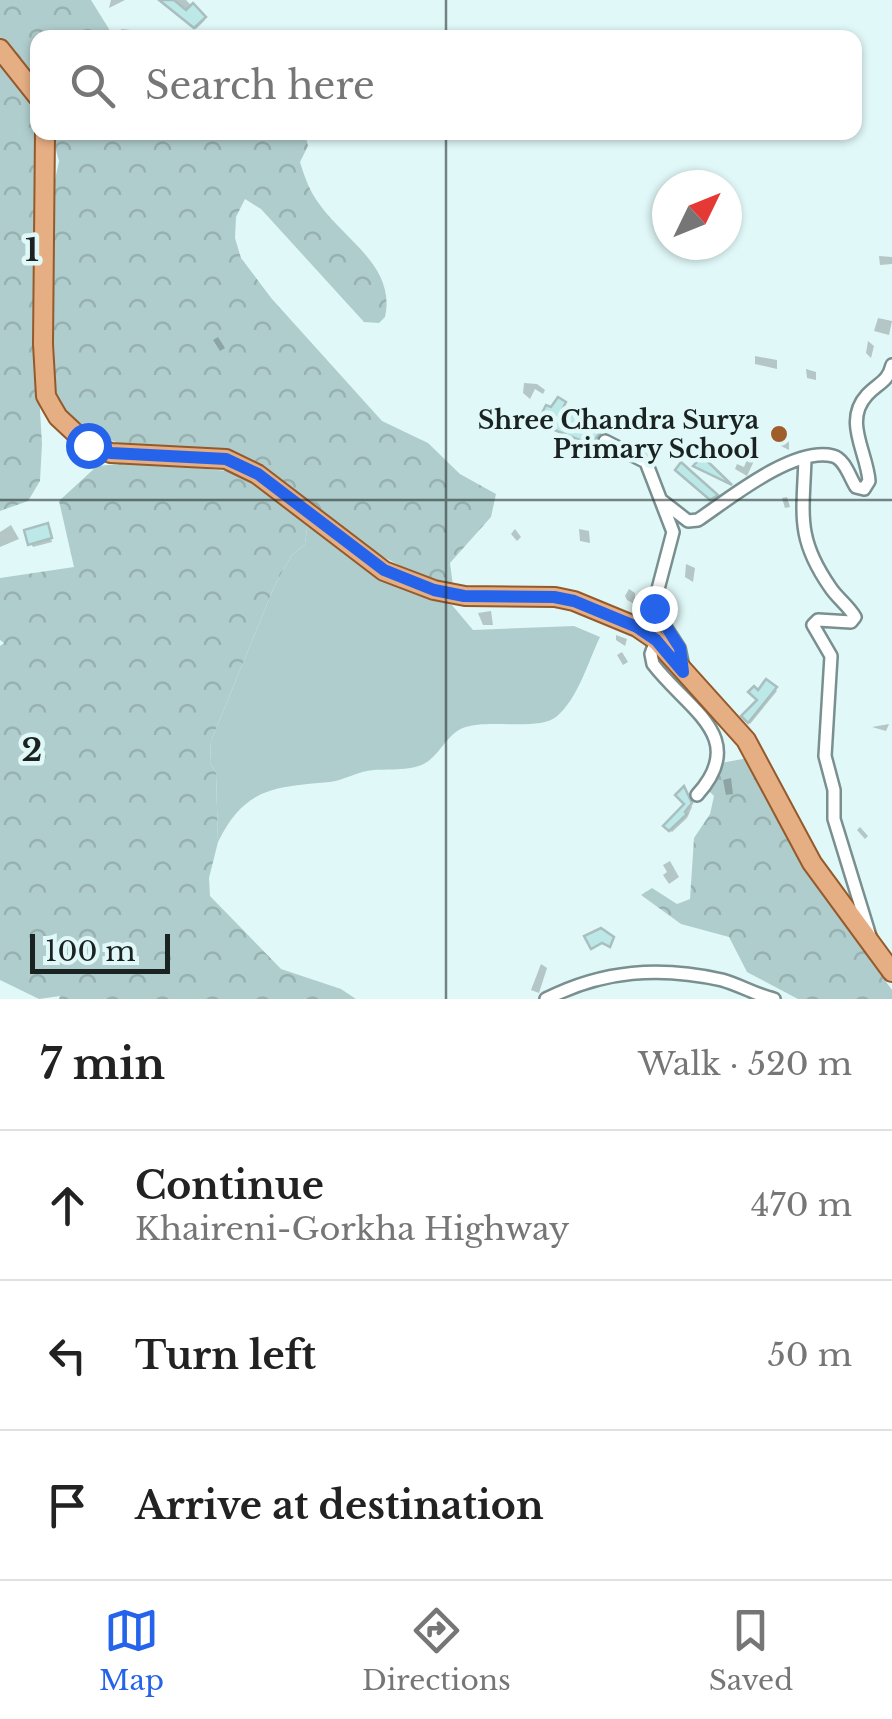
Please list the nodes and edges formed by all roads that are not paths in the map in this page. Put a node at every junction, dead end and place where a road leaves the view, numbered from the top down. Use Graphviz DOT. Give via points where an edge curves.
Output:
graph roads {
  1 [pos="0,49"];
  2 [pos="30,87"];
  3 [pos="45,140"];
  4 [pos="892,365"];
  5 [pos="604,441"];
  6 [pos="804,459"];
  7 [pos="662,500"];
  8 [pos="656,640"];
  9 [pos="683,672"];
  10 [pos="697,795"];
  11 [pos="874,950"];
  12 [pos="892,972"];
  13 [pos="546,999"];
  14 [pos="774,999"];
  1 -- 2 [label="main road"];
  3 -- 8 [label="main road" via="46,396 88,445 111,453 226,459 258,474 384,570 464,596 574,601"];
  4 -- 6 [label="street" via="888,378 859,405 855,421 868,471 864,489 832,456"];
  5 -- 7 [label="street" via="646,462"];
  6 -- 7 [label="street" via="773,470 698,520 688,522"];
  6 -- 11 [label="street" via="802,532 832,590 855,617 813,625 830,656 825,756 834,819"];
  7 -- 9 [label="street" via="673,532 654,608 680,648"];
  8 -- 9 [label="main road"];
  8 -- 10 [label="street" via="653,664 700,714 720,752 712,778"];
  9 -- 11 [label="main road" via="746,740 812,863"];
  11 -- 12 [label="main road"];
  13 -- 14 [label="street" via="615,974 662,971 726,981"];
}
